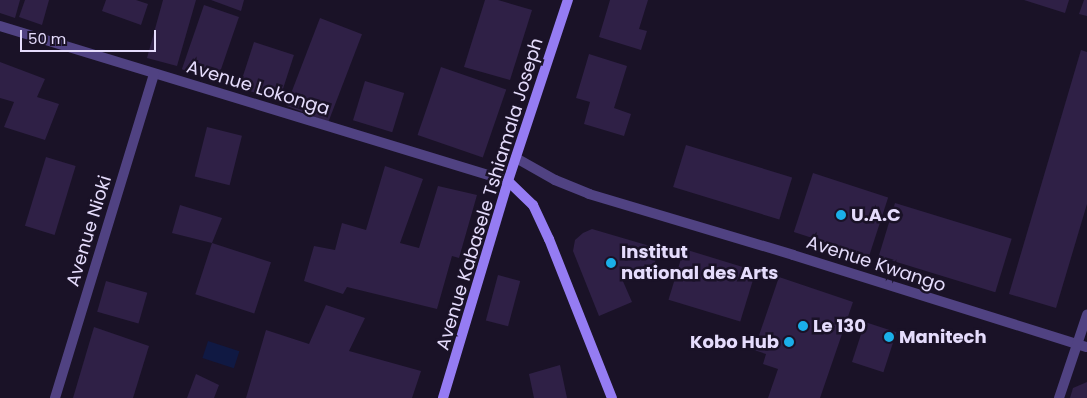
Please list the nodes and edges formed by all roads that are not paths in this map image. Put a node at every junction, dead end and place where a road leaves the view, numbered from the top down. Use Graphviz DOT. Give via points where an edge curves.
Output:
graph roads {
  1 [pos="568,0"];
  2 [pos="0,26"];
  3 [pos="154,74"];
  4 [pos="516,158"];
  5 [pos="508,181"];
  6 [pos="1087,315"];
  7 [pos="1082,346"];
  8 [pos="55,398"];
  9 [pos="443,398"];
  10 [pos="612,398"];
  11 [pos="1059,398"];
  1 -- 4 [label="main road, Avenue Kabasele Tshiamala Joseph"];
  2 -- 3 [label="street, Avenue Lokonga"];
  3 -- 5 [label="street, Avenue Lokonga"];
  3 -- 8 [label="street, Avenue Nioki"];
  4 -- 5 [label="main road, Avenue Kabasele Tshiamala Joseph"];
  4 -- 7 [label="street, Avenue Kwango" via="589,194"];
  5 -- 9 [label="main road, Avenue Kabasele Tshiamala Joseph"];
  5 -- 10 [label="main road" via="533,205 545,230"];
  6 -- 7 [label="street"];
  7 -- 11 [label="street"];
}
